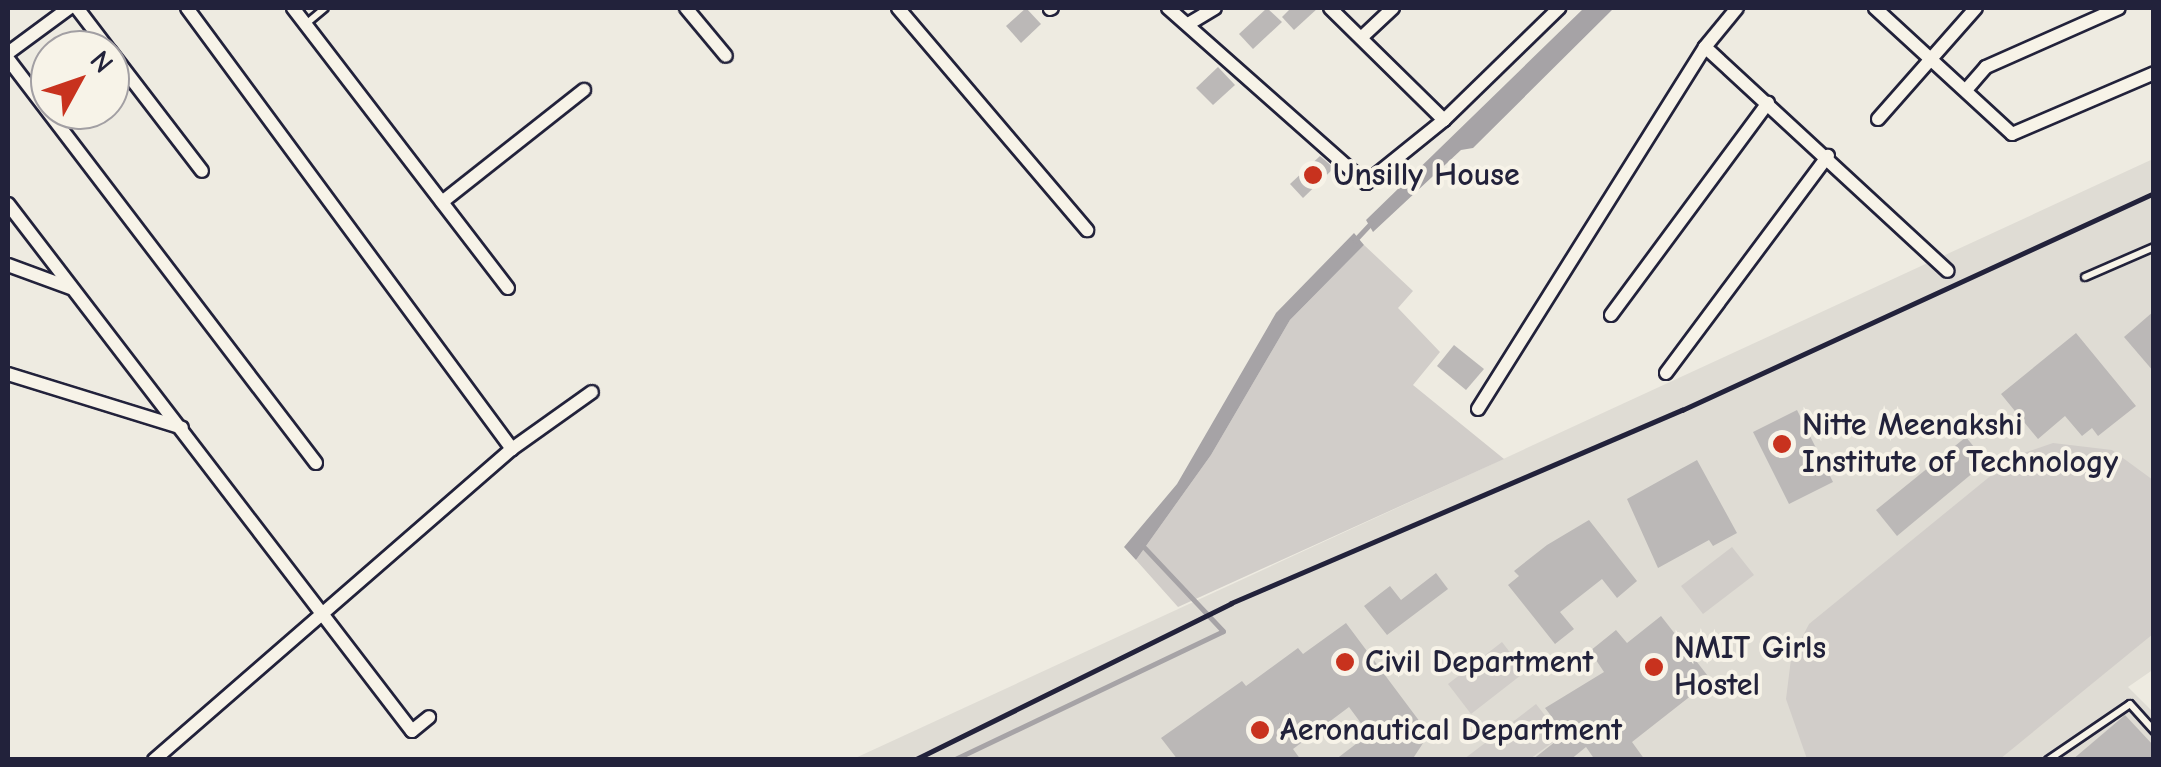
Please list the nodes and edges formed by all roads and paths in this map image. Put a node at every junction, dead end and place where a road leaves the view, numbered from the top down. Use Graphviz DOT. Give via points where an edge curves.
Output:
graph roads {
  1 [pos="73,8"];
  2 [pos="188,8"];
  3 [pos="293,8"];
  4 [pos="325,8"];
  5 [pos="686,8"];
  6 [pos="898,8"];
  7 [pos="1168,8"];
  8 [pos="1214,8"];
  9 [pos="1330,8"];
  10 [pos="1393,8"];
  11 [pos="1559,8"];
  12 [pos="1738,8"];
  13 [pos="1874,8"];
  14 [pos="1976,8"];
  15 [pos="2119,8"];
  16 [pos="1190,22"];
  17 [pos="306,24"];
  18 [pos="92,30"];
  19 [pos="1361,38"];
  20 [pos="1705,47"];
  21 [pos="8,56"];
  22 [pos="726,56"];
  23 [pos="1931,58"];
  24 [pos="2154,73"];
  25 [pos="130,76"];
  26 [pos="584,90"];
  27 [pos="1966,90"];
  28 [pos="1768,104"];
  29 [pos="1878,119"];
  30 [pos="1444,120"];
  31 [pos="1828,156"];
  32 [pos="202,171"];
  33 [pos="442,202"];
  34 [pos="8,204"];
  35 [pos="1087,230"];
  36 [pos="2154,246"];
  37 [pos="8,265"];
  38 [pos="1948,272"];
  39 [pos="2086,277"];
  40 [pos="73,288"];
  41 [pos="508,288"];
  42 [pos="1611,314"];
  43 [pos="1666,373"];
  44 [pos="8,374"];
  45 [pos="592,392"];
  46 [pos="1478,409"];
  47 [pos="182,428"];
  48 [pos="512,449"];
  49 [pos="316,463"];
  50 [pos="326,612"];
  51 [pos="429,717"];
  52 [pos="2154,731"];
  53 [pos="2051,759"];
  54 [pos="154,760"];
  1 -- 18 [label="street"];
  1 -- 21 [label="street"];
  2 -- 48 [label="street"];
  3 -- 17 [label="street"];
  4 -- 17 [label="lane"];
  5 -- 22 [label="street"];
  6 -- 35 [label="street"];
  7 -- 16 [label="street"];
  8 -- 16 [label="street"];
  9 -- 19 [label="street"];
  10 -- 19 [label="street"];
  11 -- 30 [label="street"];
  12 -- 20 [label="street"];
  13 -- 23 [label="street"];
  14 -- 23 [label="street"];
  15 -- 27 [label="street" via="1986,67"];
  16 -- 30 [label="street" via="1366,183"];
  17 -- 33 [label="street"];
  19 -- 30 [label="street"];
  20 -- 28 [label="street"];
  20 -- 46 [label="street"];
  21 -- 49 [label="street"];
  23 -- 27 [label="street"];
  23 -- 29 [label="street"];
  24 -- 27 [label="street" via="2012,134"];
  25 -- 32 [label="street"];
  26 -- 33 [label="street"];
  28 -- 31 [label="street"];
  28 -- 42 [label="street"];
  31 -- 38 [label="street"];
  31 -- 43 [label="street"];
  33 -- 41 [label="street"];
  34 -- 40 [label="street"];
  36 -- 39 [label="lane"];
  37 -- 40 [label="street"];
  40 -- 47 [label="street"];
  44 -- 47 [label="street"];
  45 -- 48 [label="street"];
  47 -- 50 [label="street"];
  48 -- 50 [label="street"];
  50 -- 51 [label="street" via="412,731"];
  50 -- 54 [label="street"];
  52 -- 53 [label="lane" via="2130,704"];
}
